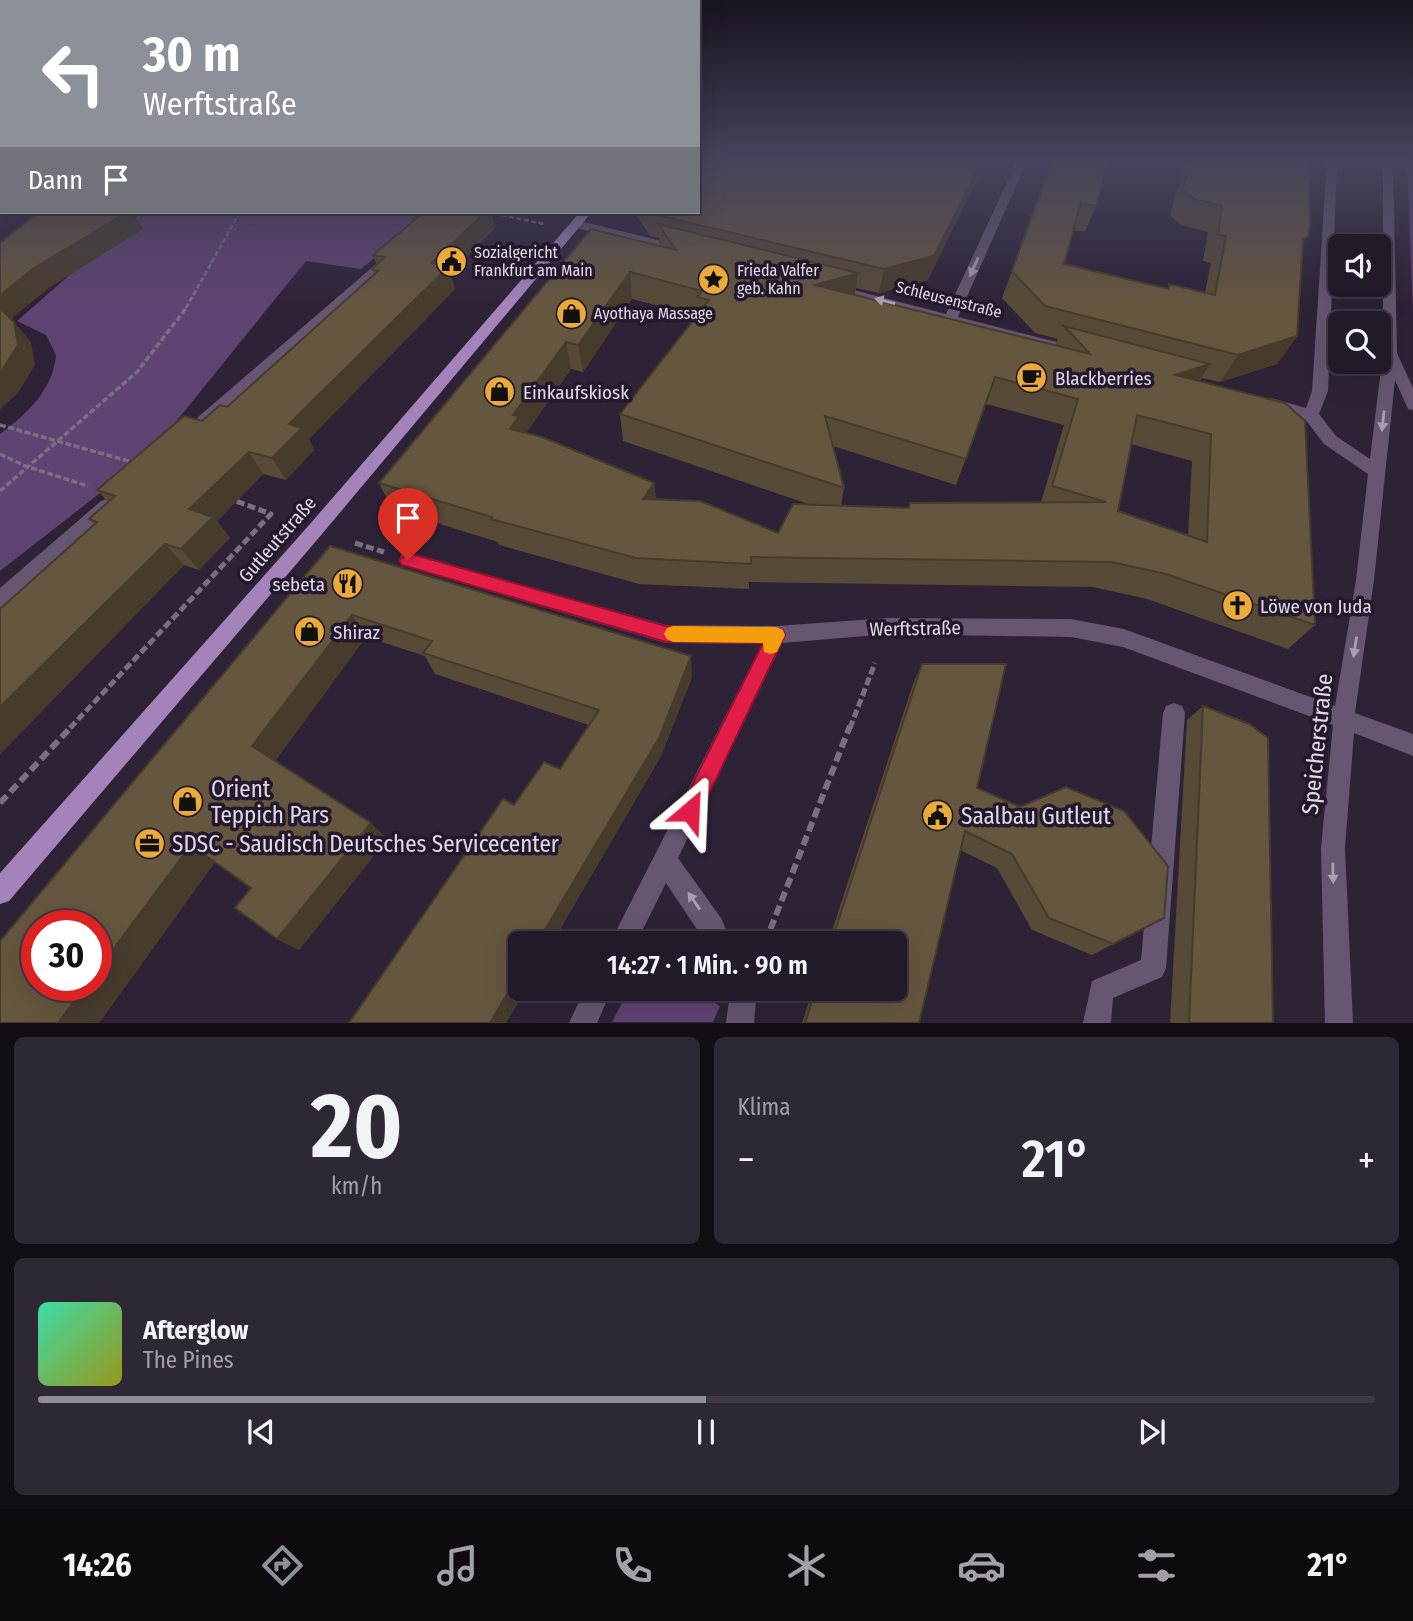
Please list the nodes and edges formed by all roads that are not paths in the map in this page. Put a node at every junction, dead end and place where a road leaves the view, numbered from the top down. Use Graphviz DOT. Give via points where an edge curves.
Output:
graph roads {
  1 [pos="1000,209"];
  2 [pos="1329,209"];
  3 [pos="1389,209"];
  4 [pos="434,217"];
  5 [pos="581,218"];
  6 [pos="699,255"];
  7 [pos="817,284"];
  8 [pos="1390,311"];
  9 [pos="951,318"];
  10 [pos="1081,352"];
  11 [pos="1391,355"];
  12 [pos="1388,374"];
  13 [pos="1262,400"];
  14 [pos="1413,405"];
  15 [pos="1311,415"];
  16 [pos="191,433"];
  17 [pos="151,469"];
  18 [pos="1377,472"];
  19 [pos="408,560"];
  20 [pos="0,599"];
  21 [pos="776,635"];
  22 [pos="1174,713"];
  23 [pos="1344,718"];
  24 [pos="1413,745"];
  25 [pos="665,861"];
  26 [pos="0,892"];
  27 [pos="629,931"];
  28 [pos="714,931"];
  29 [pos="594,1001"];
  30 [pos="743,1001"];
  31 [pos="582,1023"];
  32 [pos="740,1023"];
  33 [pos="1097,1023"];
  34 [pos="1339,1023"];
  1 -- 9 [label="street, one-way"];
  2 -- 15 [label="street" via="1320,391"];
  3 -- 8 [label="street, Speicherstraße"];
  4 -- 16 [label="street"];
  5 -- 6 [label="street"];
  5 -- 26 [label="main road, Gutleutstraße"];
  9 -- 7 [label="street, Schleusenstraße, one-way"];
  9 -- 10 [label="street, Schleusenstraße"];
  11 -- 14 [label="street"];
  12 -- 18 [label="street, Speicherstraße, one-way"];
  13 -- 15 [label="street"];
  15 -- 18 [label="street" via="1330,440"];
  17 -- 20 [label="street"];
  18 -- 23 [label="street, Speicherstraße, one-way"];
  19 -- 21 [label="street, Werftstraße" via="666,634"];
  21 -- 23 [label="street, Werftstraße" via="889,626 1071,628 1124,638"];
  21 -- 25 [label="street"];
  22 -- 33 [label="street" via="1153,968 1101,990"];
  23 -- 24 [label="street, Werftstraße"];
  23 -- 34 [label="street, Speicherstraße, one-way" via="1333,848"];
  25 -- 27 [label="street"];
  28 -- 25 [label="street, one-way"];
  29 -- 31 [label="street"];
  30 -- 32 [label="street"];
}
